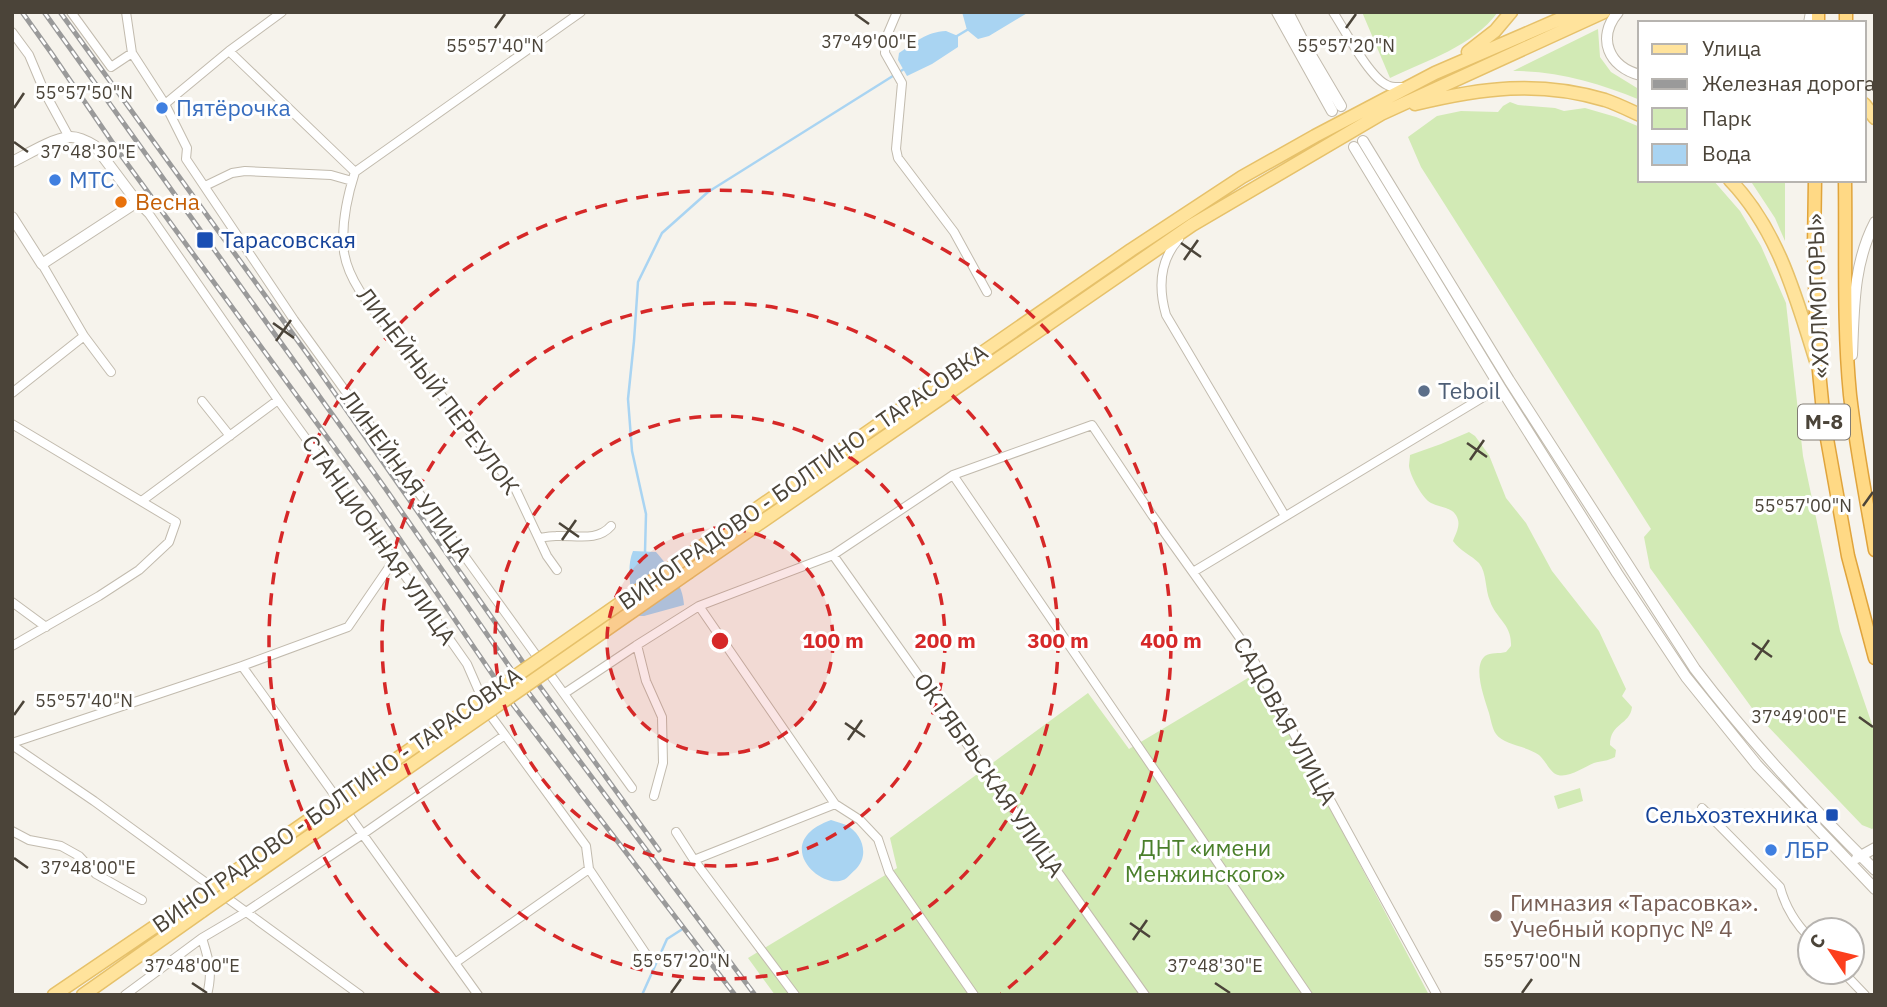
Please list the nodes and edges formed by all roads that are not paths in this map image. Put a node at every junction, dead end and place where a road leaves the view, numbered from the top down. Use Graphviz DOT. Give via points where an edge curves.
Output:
graph roads {
  1 [pos="71,12"];
  2 [pos="125,12"];
  3 [pos="282,12"];
  4 [pos="581,12"];
  5 [pos="897,12"];
  6 [pos="1277,12"];
  7 [pos="1288,12"];
  8 [pos="1333,12"];
  9 [pos="1511,12"];
  10 [pos="1582,12"];
  11 [pos="1604,12"];
  12 [pos="1618,12"];
  13 [pos="12,32"];
  14 [pos="229,51"];
  15 [pos="132,53"];
  16 [pos="1435,73"];
  17 [pos="1638,74"];
  18 [pos="1410,86"];
  19 [pos="165,104"];
  20 [pos="1381,114"];
  21 [pos="1638,114"];
  22 [pos="69,137"];
  23 [pos="1358,144"];
  24 [pos="12,162"];
  25 [pos="354,177"];
  26 [pos="1732,182"];
  27 [pos="1815,182"];
  28 [pos="1845,182"];
  29 [pos="205,186"];
  30 [pos="137,202"];
  31 [pos="12,217"];
  32 [pos="1875,222"];
  33 [pos="1192,225"];
  34 [pos="41,264"];
  35 [pos="987,292"];
  36 [pos="83,336"];
  37 [pos="1491,362"];
  38 [pos="111,372"];
  39 [pos="1819,374"];
  40 [pos="1500,387"];
  41 [pos="12,393"];
  42 [pos="1850,394"];
  43 [pos="278,400"];
  44 [pos="202,401"];
  45 [pos="12,425"];
  46 [pos="230,436"];
  47 [pos="953,475"];
  48 [pos="143,500"];
  49 [pos="1285,516"];
  50 [pos="611,526"];
  51 [pos="539,538"];
  52 [pos="1875,550"];
  53 [pos="833,555"];
  54 [pos="394,560"];
  55 [pos="557,569"];
  56 [pos="1193,572"];
  57 [pos="12,602"];
  58 [pos="699,606"];
  59 [pos="46,626"];
  60 [pos="637,645"];
  61 [pos="12,646"];
  62 [pos="1875,658"];
  63 [pos="242,666"];
  64 [pos="565,693"];
  65 [pos="505,736"];
  66 [pos="12,744"];
  67 [pos="632,788"];
  68 [pos="654,796"];
  69 [pos="835,804"];
  70 [pos="1702,808"];
  71 [pos="12,831"];
  72 [pos="676,832"];
  73 [pos="363,834"];
  74 [pos="1875,848"];
  75 [pos="1860,856"];
  76 [pos="694,860"];
  77 [pos="1850,864"];
  78 [pos="589,869"];
  79 [pos="1875,870"];
  80 [pos="1875,889"];
  81 [pos="142,900"];
  82 [pos="246,912"];
  83 [pos="1796,921"];
  84 [pos="202,939"];
  85 [pos="650,960"];
  86 [pos="455,963"];
  87 [pos="54,995"];
  88 [pos="83,995"];
  89 [pos="125,995"];
  90 [pos="207,995"];
  91 [pos="360,995"];
  92 [pos="478,995"];
  93 [pos="795,995"];
  94 [pos="974,995"];
  95 [pos="1144,995"];
  96 [pos="1308,995"];
  97 [pos="1437,995"];
  1 -- 15 [label="street" via="111,67"];
  2 -- 15 [label="street"];
  3 -- 14 [label="street"];
  4 -- 25 [label="street"];
  5 -- 35 [label="street" via="885,53 902,83 898,158 954,232"];
  6 -- 7 [label="street" via="1337,109"];
  8 -- 18 [label="street" via="1376,77 1387,85"];
  9 -- 16 [label="main road" via="1479,45"];
  10 -- 16 [label="main road, ВИНОГРАДОВО - БОЛТИНО - ТАРАСОВКА"];
  11 -- 20 [label="main road, ВИНОГРАДОВО - БОЛТИНО - ТАРАСОВКА"];
  12 -- 17 [label="street" via="1608,28 1609,50 1620,66"];
  13 -- 22 [label="street" via="29,55"];
  14 -- 19 [label="street"];
  14 -- 25 [label="street"];
  15 -- 19 [label="street, ЛИНЕЙНАЯ УЛИЦА"];
  16 -- 18 [label="main road, ВИНОГРАДОВО - БОЛТИНО - ТАРАСОВКА"];
  18 -- 87 [label="main road, ВИНОГРАДОВО - БОЛТИНО - ТАРАСОВКА, bridge" via="1220,191 1131,250"];
  19 -- 29 [label="street, ЛИНЕЙНАЯ УЛИЦА" via="187,148 187,159"];
  20 -- 21 [label="main road" via="1465,92 1518,87 1575,93"];
  20 -- 33 [label="main road, ВИНОГРАДОВО - БОЛТИНО - ТАРАСОВКА"];
  22 -- 24 [label="street"];
  22 -- 30 [label="street, СТАНЦИОННАЯ УЛИЦА" via="95,146"];
  23 -- 37 [label="street"];
  25 -- 29 [label="street" via="238,171"];
  25 -- 51 [label="street, ЛИНЕЙНЫЙ ПЕРЕУЛОК" via="343,235 344,255 354,280 515,488"];
  26 -- 39 [label="main road" via="1765,226 1784,264"];
  27 -- 39 [label="highway, «ХОЛМОГОРЫ» / М-8"];
  28 -- 42 [label="highway, «ХОЛМОГОРЫ» / М-8"];
  29 -- 64 [label="street, ЛИНЕЙНАЯ УЛИЦА" via="294,320"];
  30 -- 34 [label="street"];
  30 -- 43 [label="street, СТАНЦИОННАЯ УЛИЦА"];
  31 -- 34 [label="street"];
  32 -- 42 [label="street" via="1860,259 1855,290"];
  33 -- 49 [label="street" via="1167,257 1161,275 1166,315"];
  33 -- 88 [label="main road, ВИНОГРАДОВО - БОЛТИНО - ТАРАСОВКА, bridge"];
  34 -- 36 [label="street"];
  36 -- 38 [label="street"];
  36 -- 41 [label="street"];
  37 -- 40 [label="street"];
  37 -- 75 [label="street" via="1695,669 1766,756"];
  39 -- 62 [label="highway, «ХОЛМОГОРЫ» / М-8" via="1848,556"];
  40 -- 49 [label="street"];
  40 -- 77 [label="street" via="1686,677 1757,765"];
  42 -- 52 [label="highway, «ХОЛМОГОРЫ» / М-8"];
  43 -- 46 [label="street"];
  43 -- 54 [label="street, СТАНЦИОННАЯ УЛИЦА"];
  44 -- 46 [label="street"];
  45 -- 48 [label="street"];
  46 -- 48 [label="street"];
  47 -- 53 [label="street"];
  47 -- 56 [label="street, САДОВАЯ УЛИЦА" via="1092,425"];
  47 -- 96 [label="street"];
  48 -- 59 [label="street" via="176,522 169,542 139,570"];
  49 -- 56 [label="street"];
  50 -- 51 [label="street" via="605,533 586,538"];
  51 -- 55 [label="street, ЛИНЕЙНЫЙ ПЕРЕУЛОК"];
  53 -- 58 [label="street"];
  53 -- 95 [label="street, ОКТЯБРЬСКАЯ УЛИЦА"];
  54 -- 63 [label="street" via="348,627"];
  54 -- 65 [label="street, СТАНЦИОННАЯ УЛИЦА" via="467,664 488,712"];
  56 -- 97 [label="street, САДОВАЯ УЛИЦА" via="1247,648"];
  57 -- 59 [label="street"];
  58 -- 60 [label="street"];
  58 -- 69 [label="street"];
  59 -- 61 [label="street"];
  60 -- 64 [label="street"];
  60 -- 68 [label="street" via="662,717 663,763"];
  63 -- 66 [label="street"];
  63 -- 73 [label="street"];
  64 -- 67 [label="street, ЛИНЕЙНАЯ УЛИЦА"];
  65 -- 73 [label="street"];
  65 -- 78 [label="street, СТАНЦИОННАЯ УЛИЦА" via="586,845"];
  66 -- 82 [label="street"];
  69 -- 76 [label="street"];
  69 -- 94 [label="street" via="878,839 889,872"];
  70 -- 83 [label="street" via="1780,887"];
  71 -- 81 [label="street" via="29,840 61,846 96,874"];
  72 -- 76 [label="street"];
  73 -- 82 [label="street"];
  73 -- 86 [label="street"];
  74 -- 75 [label="street"];
  75 -- 77 [label="street"];
  75 -- 79 [label="street"];
  76 -- 93 [label="street"];
  77 -- 80 [label="street"];
  78 -- 85 [label="street, СТАНЦИОННАЯ УЛИЦА"];
  78 -- 86 [label="street"];
  82 -- 84 [label="street"];
  82 -- 91 [label="street"];
  84 -- 89 [label="street"];
  84 -- 90 [label="street" via="211,966"];
  86 -- 92 [label="street"];
}
